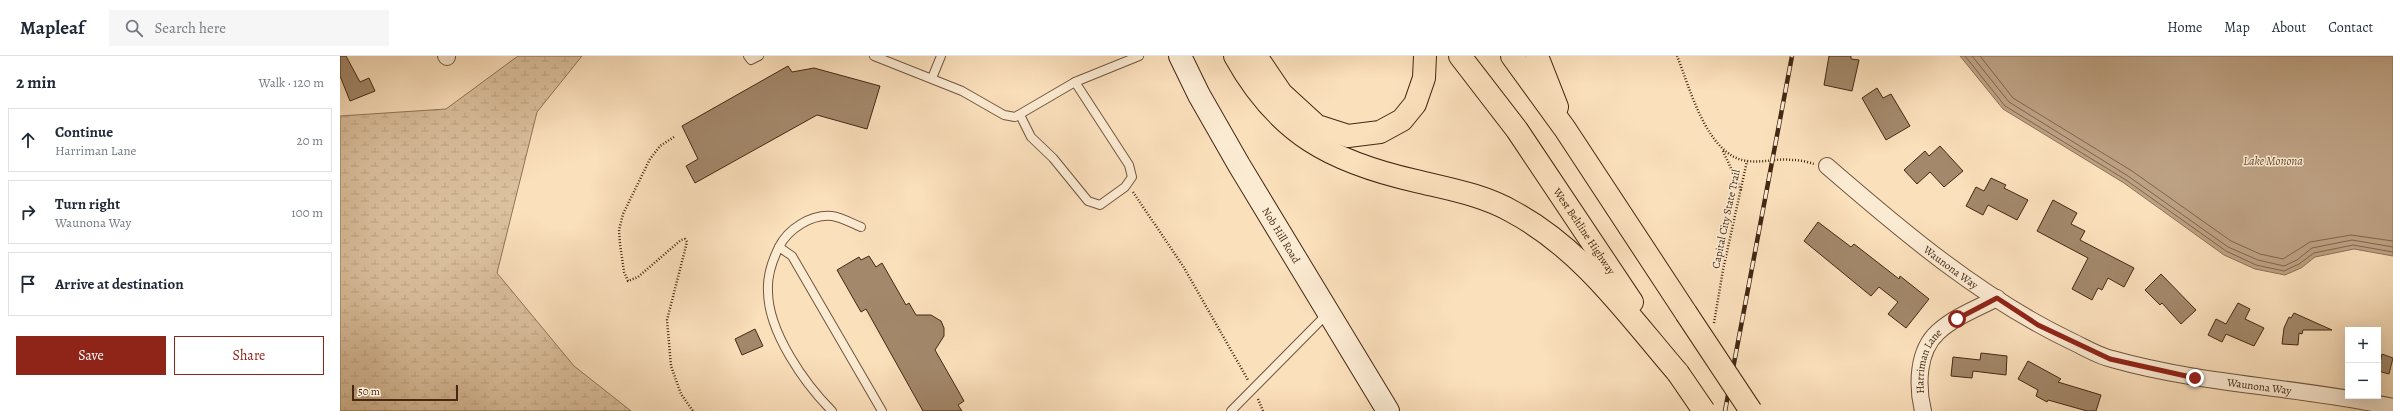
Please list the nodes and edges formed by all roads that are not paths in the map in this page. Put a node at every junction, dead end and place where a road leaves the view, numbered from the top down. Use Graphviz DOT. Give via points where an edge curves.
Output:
graph roads {
  1 [pos="748,56"];
  2 [pos="759,56"];
  3 [pos="874,56"];
  4 [pos="941,56"];
  5 [pos="1180,56"];
  6 [pos="1235,56"];
  7 [pos="1256,56"];
  8 [pos="1425,56"];
  9 [pos="1460,56"];
  10 [pos="1512,56"];
  11 [pos="1537,56"];
  12 [pos="1134,57"];
  13 [pos="932,78"];
  14 [pos="1075,82"];
  15 [pos="1020,115"];
  16 [pos="1565,129"];
  17 [pos="1827,166"];
  18 [pos="861,227"];
  19 [pos="779,247"];
  20 [pos="1997,298"];
  21 [pos="1328,312"];
  22 [pos="1678,373"];
  23 [pos="2393,407"];
  24 [pos="832,411"];
  25 [pos="882,411"];
  26 [pos="1231,411"];
  27 [pos="1388,411"];
  28 [pos="1704,411"];
  29 [pos="1751,411"];
  30 [pos="1923,411"];
  1 -- 2 [label="lane" via="751,60"];
  3 -- 13 [label="lane"];
  4 -- 13 [label="lane"];
  5 -- 21 [label="street, Nob Hill Road" via="1202,102"];
  6 -- 22 [label="highway" via="1250,83 1281,120 1319,148 1362,168 1466,193 1513,211 1553,237 1589,270"];
  7 -- 8 [label="highway" via="1281,93 1317,126 1348,136 1380,132 1402,120 1415,104 1424,78"];
  9 -- 22 [label="highway, West Beltline Highway" via="1517,130"];
  10 -- 16 [label="highway"];
  11 -- 16 [label="highway"];
  12 -- 14 [label="lane"];
  13 -- 15 [label="lane" via="962,91 1004,115"];
  14 -- 15 [label="lane"];
  14 -- 15 [label="lane" via="1129,165 1132,177 1100,205 1088,201 1053,158 1031,137"];
  16 -- 29 [label="highway, bridge"];
  17 -- 20 [label="street, Waunona Way" via="1888,219"];
  18 -- 19 [label="lane" via="832,216 803,221 782,240"];
  19 -- 24 [label="lane" via="770,266 768,292 773,319 796,368"];
  19 -- 25 [label="lane" via="792,256"];
  20 -- 23 [label="street, Waunona Way" via="2038,325 2110,359 2195,378 2317,392"];
  20 -- 30 [label="street, Harriman Lane" via="1937,332 1926,349 1918,382"];
  21 -- 26 [label="lane"];
  21 -- 27 [label="street, Nob Hill Road"];
  22 -- 28 [label="highway, West Beltline Highway, bridge"];
}
